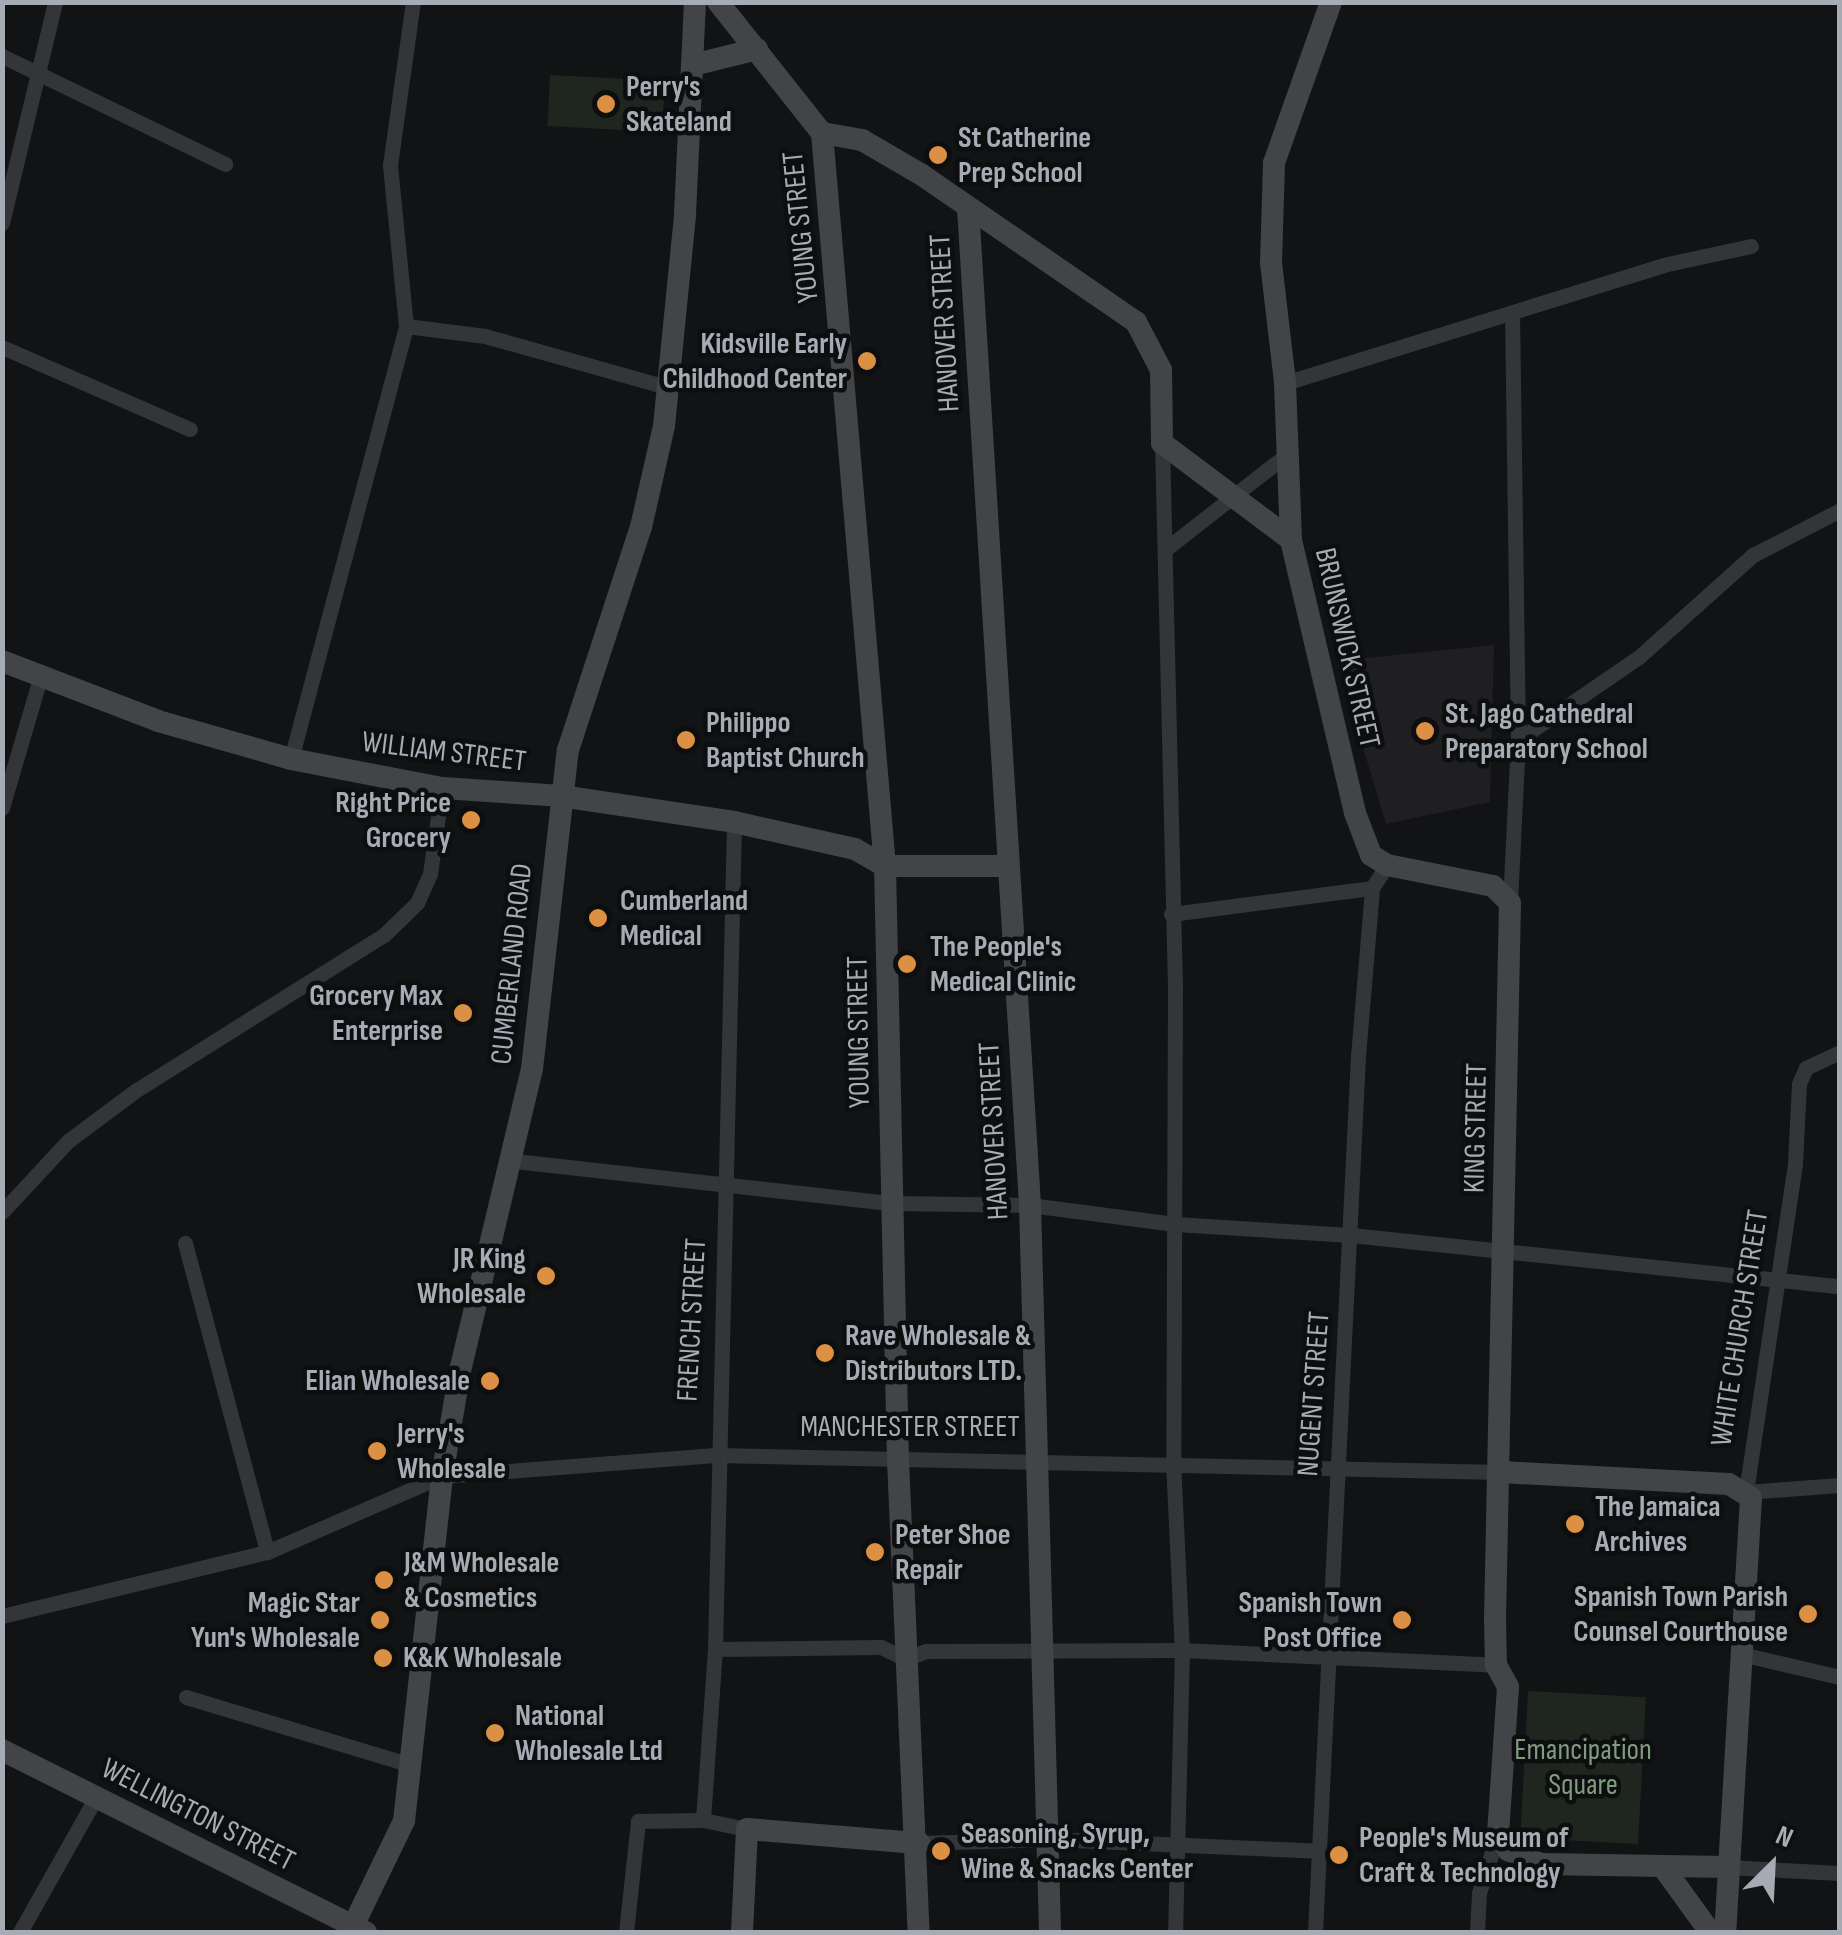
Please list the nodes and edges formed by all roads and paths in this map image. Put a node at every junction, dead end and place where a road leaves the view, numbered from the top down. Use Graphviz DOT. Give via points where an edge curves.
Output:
graph roads {
  1 [pos="55,2"];
  2 [pos="413,2"];
  3 [pos="695,2"];
  4 [pos="718,2"];
  5 [pos="1330,2"];
  6 [pos="757,49"];
  7 [pos="2,56"];
  8 [pos="693,65"];
  9 [pos="39,75"];
  10 [pos="822,133"];
  11 [pos="226,164"];
  12 [pos="968,208"];
  13 [pos="2,223"];
  14 [pos="1751,246"];
  15 [pos="1512,317"];
  16 [pos="406,326"];
  17 [pos="2,347"];
  18 [pos="1285,383"];
  19 [pos="666,387"];
  20 [pos="190,428"];
  21 [pos="1162,443"];
  22 [pos="1286,455"];
  23 [pos="1227,497"];
  24 [pos="1840,510"];
  25 [pos="1291,540"];
  26 [pos="1166,548"];
  27 [pos="2,661"];
  28 [pos="41,675"];
  29 [pos="1518,740"];
  30 [pos="290,759"];
  31 [pos="442,788"];
  32 [pos="561,796"];
  33 [pos="2,808"];
  34 [pos="734,822"];
  35 [pos="1387,865"];
  36 [pos="886,866"];
  37 [pos="1007,866"];
  38 [pos="1372,888"];
  39 [pos="1510,903"];
  40 [pos="1172,914"];
  41 [pos="1840,1052"];
  42 [pos="514,1161"];
  43 [pos="728,1183"];
  44 [pos="892,1204"];
  45 [pos="1030,1204"];
  46 [pos="2,1212"];
  47 [pos="1175,1224"];
  48 [pos="1351,1235"];
  49 [pos="184,1243"];
  50 [pos="1504,1251"];
  51 [pos="1778,1281"];
  52 [pos="1840,1286"];
  53 [pos="716,1455"];
  54 [pos="1032,1458"];
  55 [pos="898,1460"];
  56 [pos="1173,1460"];
  57 [pos="1338,1470"];
  58 [pos="1500,1472"];
  59 [pos="442,1476"];
  60 [pos="1840,1486"];
  61 [pos="1746,1492"];
  62 [pos="267,1552"];
  63 [pos="2,1616"];
  64 [pos="714,1648"];
  65 [pos="1038,1648"];
  66 [pos="1182,1650"];
  67 [pos="1741,1654"];
  68 [pos="1331,1657"];
  69 [pos="906,1659"];
  70 [pos="1496,1665"];
  71 [pos="1840,1677"];
  72 [pos="186,1697"];
  73 [pos="2,1750"];
  74 [pos="408,1764"];
  75 [pos="96,1797"];
  76 [pos="703,1820"];
  77 [pos="748,1830"];
  78 [pos="1498,1834"];
  79 [pos="1049,1839"];
  80 [pos="919,1843"];
  81 [pos="1175,1843"];
  82 [pos="1319,1851"];
  83 [pos="1663,1867"];
  84 [pos="1728,1867"];
  85 [pos="1840,1874"];
  86 [pos="360,1929"];
  87 [pos="20,1932"];
  88 [pos="626,1932"];
  89 [pos="742,1932"];
  90 [pos="919,1932"];
  91 [pos="1050,1932"];
  92 [pos="1175,1932"];
  93 [pos="1315,1932"];
  94 [pos="1477,1932"];
  95 [pos="1710,1932"];
  96 [pos="1725,1932"];
  1 -- 9 [label="street"];
  2 -- 16 [label="street" via="390,165"];
  3 -- 8 [label="street, CUMBERLAND ROAD"];
  4 -- 6 [label="street"];
  5 -- 18 [label="street" via="1274,163 1271,263"];
  6 -- 8 [label="street"];
  6 -- 10 [label="street"];
  7 -- 9 [label="street"];
  8 -- 19 [label="street, CUMBERLAND ROAD"];
  9 -- 11 [label="street"];
  9 -- 13 [label="street"];
  10 -- 12 [label="street" via="862,140"];
  10 -- 36 [label="street, YOUNG STREET"];
  12 -- 21 [label="street" via="1146,332 1161,370"];
  12 -- 37 [label="street, HANOVER STREET"];
  14 -- 15 [label="street" via="1663,265"];
  15 -- 18 [label="street"];
  15 -- 29 [label="street, KING STREET"];
  16 -- 19 [label="street" via="485,336"];
  16 -- 30 [label="street"];
  17 -- 20 [label="street"];
  18 -- 22 [label="street"];
  19 -- 32 [label="street, CUMBERLAND ROAD" via="641,527 568,750"];
  21 -- 23 [label="street, BRUNSWICK STREET"];
  21 -- 26 [label="street"];
  22 -- 23 [label="street"];
  22 -- 25 [label="street"];
  23 -- 25 [label="street, BRUNSWICK STREET"];
  23 -- 26 [label="street"];
  24 -- 29 [label="street" via="1753,555 1640,656"];
  25 -- 35 [label="street, BRUNSWICK STREET" via="1360,835 1371,855"];
  26 -- 40 [label="street"];
  27 -- 28 [label="street, WILLIAM STREET"];
  28 -- 30 [label="street, WILLIAM STREET" via="158,721"];
  28 -- 33 [label="street"];
  29 -- 39 [label="street, KING STREET"];
  30 -- 31 [label="street, WILLIAM STREET"];
  31 -- 32 [label="street, WILLIAM STREET"];
  31 -- 46 [label="street" via="430,874 417,902 384,936 135,1091 68,1141"];
  32 -- 34 [label="street, WILLIAM STREET"];
  32 -- 42 [label="street, CUMBERLAND ROAD" via="532,1069"];
  34 -- 36 [label="street, WILLIAM STREET" via="856,849"];
  34 -- 43 [label="street, FRENCH STREET"];
  35 -- 38 [label="street, NUGENT STREET"];
  35 -- 39 [label="street" via="1494,886"];
  36 -- 37 [label="street"];
  36 -- 44 [label="street, YOUNG STREET"];
  37 -- 45 [label="street, HANOVER STREET"];
  38 -- 40 [label="street"];
  38 -- 48 [label="street, NUGENT STREET"];
  39 -- 50 [label="street, KING STREET"];
  40 -- 47 [label="street"];
  41 -- 51 [label="street, WHITE CHURCH STREET" via="1806,1068 1799,1084"];
  42 -- 43 [label="street"];
  42 -- 59 [label="street, CUMBERLAND ROAD" via="460,1371"];
  43 -- 44 [label="street"];
  43 -- 53 [label="street, FRENCH STREET"];
  44 -- 45 [label="street"];
  44 -- 55 [label="street, YOUNG STREET"];
  45 -- 47 [label="street"];
  45 -- 54 [label="street, HANOVER STREET"];
  47 -- 48 [label="street"];
  47 -- 56 [label="street"];
  48 -- 50 [label="street"];
  48 -- 57 [label="street, NUGENT STREET"];
  49 -- 62 [label="street"];
  50 -- 51 [label="street"];
  50 -- 58 [label="street, KING STREET"];
  51 -- 52 [label="street"];
  51 -- 61 [label="street, WHITE CHURCH STREET"];
  53 -- 55 [label="street, MANCHESTER STREET"];
  53 -- 59 [label="street, MANCHESTER STREET"];
  53 -- 64 [label="street, FRENCH STREET"];
  54 -- 55 [label="street, MANCHESTER STREET"];
  54 -- 56 [label="street, MANCHESTER STREET"];
  54 -- 65 [label="street, HANOVER STREET"];
  55 -- 69 [label="street, YOUNG STREET"];
  56 -- 57 [label="street, MANCHESTER STREET"];
  56 -- 66 [label="street"];
  57 -- 58 [label="street, MANCHESTER STREET"];
  57 -- 68 [label="street, NUGENT STREET"];
  58 -- 61 [label="street, MANCHESTER STREET" via="1729,1484"];
  58 -- 70 [label="street, KING STREET"];
  59 -- 62 [label="street, MANCHESTER STREET"];
  59 -- 74 [label="street, CUMBERLAND ROAD"];
  60 -- 61 [label="street, MANCHESTER STREET"];
  61 -- 67 [label="street, WHITE CHURCH STREET" via="1754,1507"];
  62 -- 63 [label="street, MANCHESTER STREET"];
  64 -- 69 [label="street" via="881,1646"];
  64 -- 76 [label="street, FRENCH STREET"];
  65 -- 66 [label="street"];
  65 -- 69 [label="street" via="926,1652"];
  65 -- 79 [label="street, HANOVER STREET"];
  66 -- 68 [label="street"];
  66 -- 81 [label="street"];
  67 -- 71 [label="street"];
  67 -- 84 [label="street, WHITE CHURCH STREET"];
  68 -- 70 [label="street"];
  68 -- 82 [label="street, NUGENT STREET"];
  69 -- 80 [label="street, YOUNG STREET"];
  70 -- 78 [label="street, KING STREET" via="1508,1687"];
  72 -- 74 [label="street"];
  73 -- 75 [label="street, WELLINGTON STREET"];
  74 -- 86 [label="street, CUMBERLAND ROAD" via="404,1820"];
  75 -- 86 [label="street, WELLINGTON STREET"];
  75 -- 87 [label="street"];
  76 -- 77 [label="street"];
  76 -- 88 [label="street" via="638,1821"];
  77 -- 80 [label="street"];
  77 -- 89 [label="street"];
  78 -- 83 [label="street" via="1508,1850 1542,1864"];
  78 -- 94 [label="street, KING STREET" via="1479,1893"];
  79 -- 80 [label="street"];
  79 -- 81 [label="street"];
  79 -- 91 [label="street, HANOVER STREET"];
  80 -- 90 [label="street, YOUNG STREET"];
  81 -- 82 [label="street"];
  81 -- 92 [label="street"];
  82 -- 93 [label="street, NUGENT STREET"];
  83 -- 84 [label="street"];
  83 -- 95 [label="street"];
  84 -- 85 [label="street"];
  84 -- 96 [label="street, WHITE CHURCH STREET"];
}
